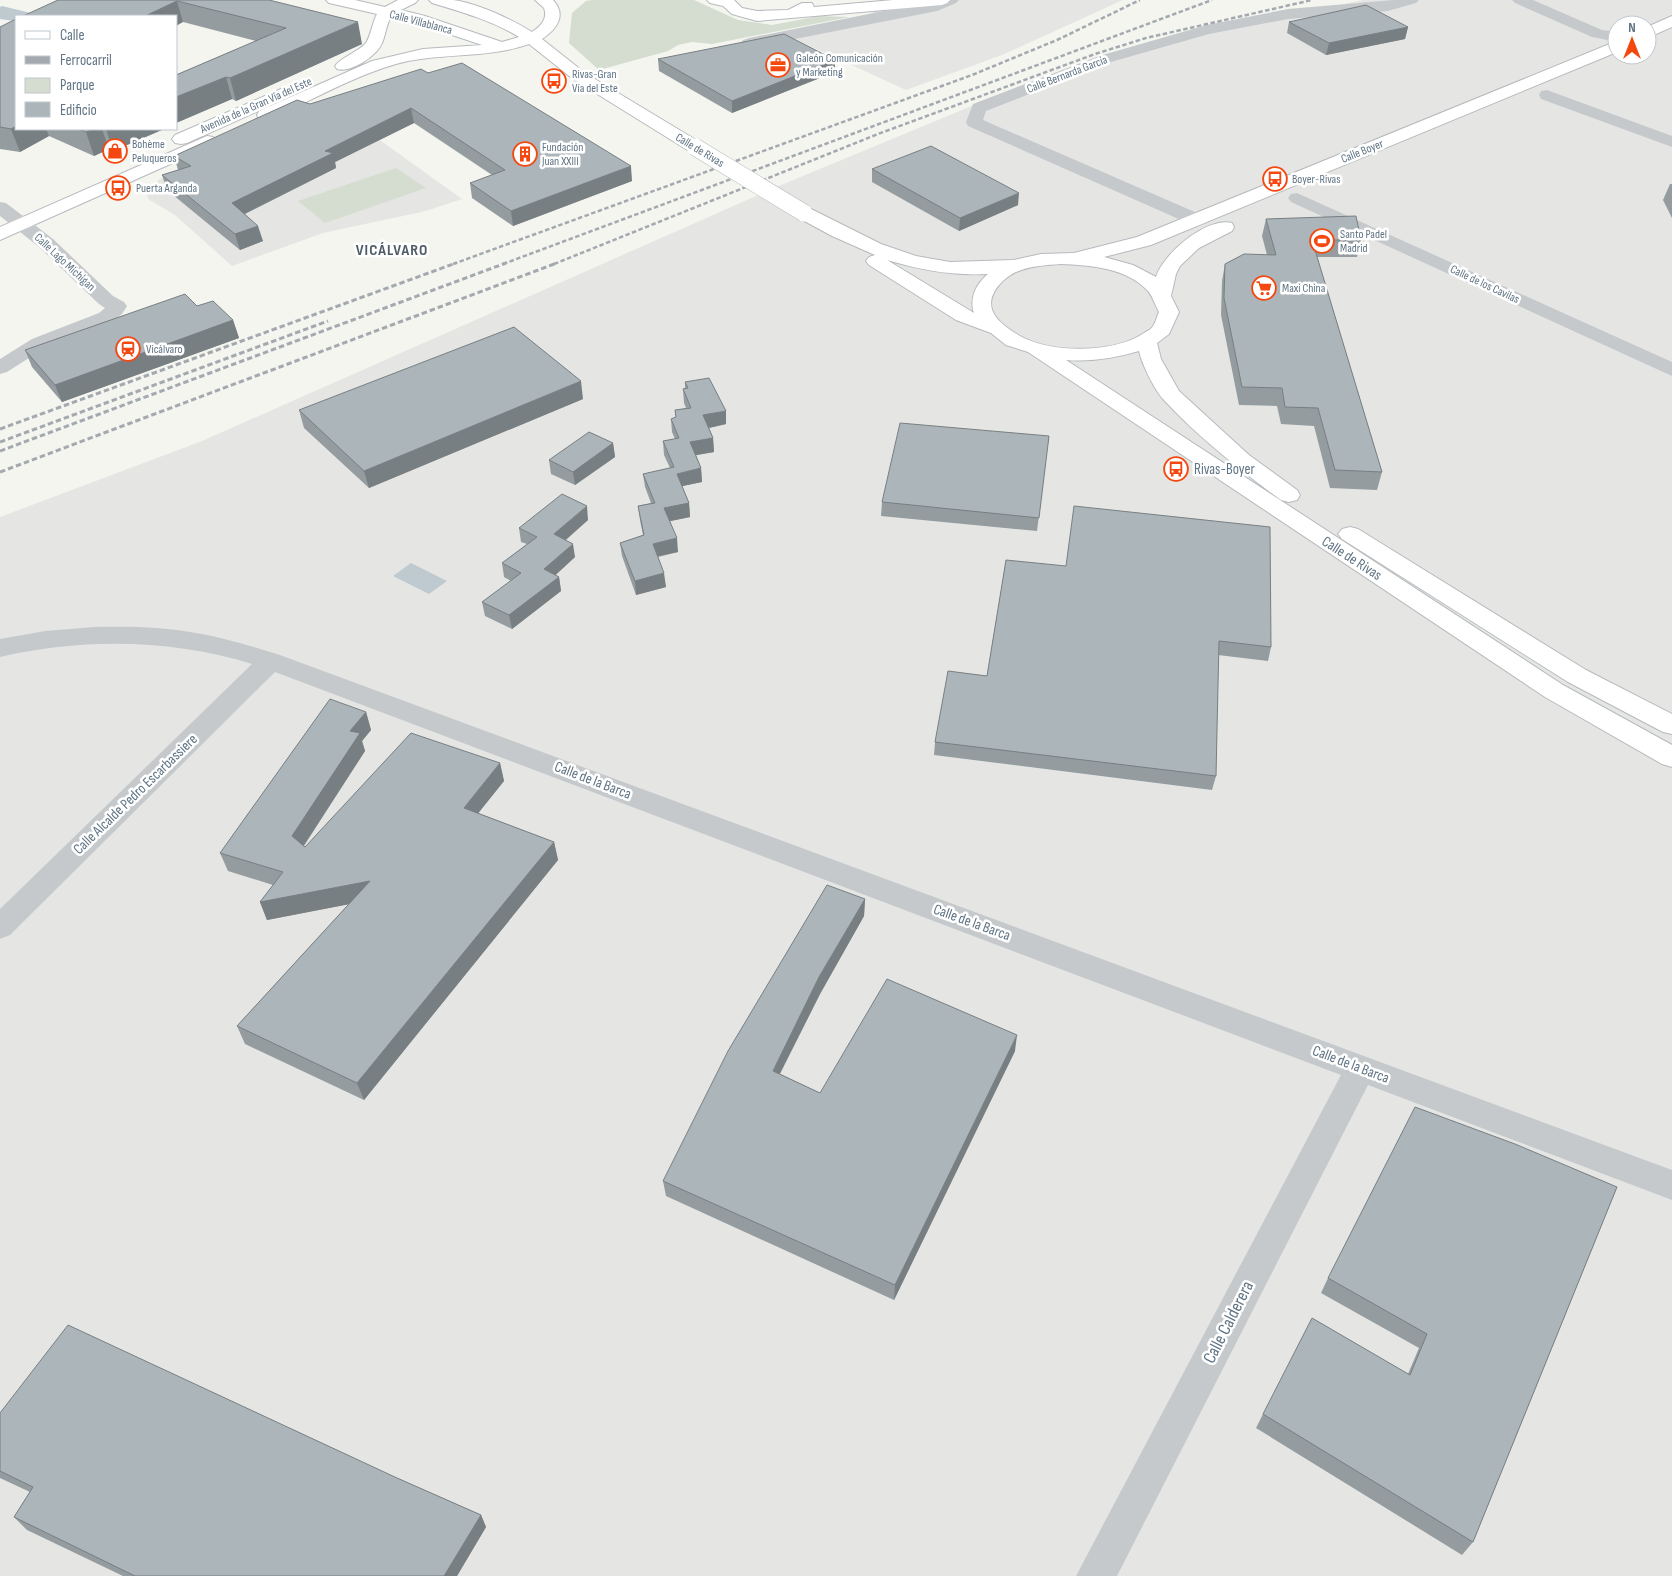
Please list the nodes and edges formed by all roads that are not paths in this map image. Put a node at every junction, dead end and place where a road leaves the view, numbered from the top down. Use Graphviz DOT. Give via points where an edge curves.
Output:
graph roads {
  1 [pos="334,0"];
  2 [pos="410,0"];
  3 [pos="437,0"];
  4 [pos="811,0"];
  5 [pos="942,0"];
  6 [pos="951,0"];
  7 [pos="1410,0"];
  8 [pos="1520,0"];
  9 [pos="724,1"];
  10 [pos="554,4"];
  11 [pos="386,12"];
  12 [pos="873,12"];
  13 [pos="791,14"];
  14 [pos="1672,21"];
  15 [pos="1657,28"];
  16 [pos="1607,35"];
  17 [pos="1672,37"];
  18 [pos="530,38"];
  19 [pos="390,39"];
  20 [pos="1657,44"];
  21 [pos="506,47"];
  22 [pos="732,47"];
  23 [pos="1607,50"];
  24 [pos="429,53"];
  25 [pos="1612,65"];
  26 [pos="1591,75"];
  27 [pos="579,76"];
  28 [pos="1565,87"];
  29 [pos="1547,95"];
  30 [pos="1529,103"];
  31 [pos="1672,142"];
  32 [pos="1297,198"];
  33 [pos="9,217"];
  34 [pos="1244,219"];
  35 [pos="1197,220"];
  36 [pos="821,223"];
  37 [pos="0,234"];
  38 [pos="1077,258"];
  39 [pos="1017,266"];
  40 [pos="1162,295"];
  41 [pos="106,300"];
  42 [pos="994,328"];
  43 [pos="9,340"];
  44 [pos="1147,342"];
  45 [pos="1037,350"];
  46 [pos="0,368"];
  47 [pos="1672,370"];
  48 [pos="0,648"];
  49 [pos="271,661"];
  50 [pos="1672,725"];
  51 [pos="1672,757"];
  52 [pos="0,927"];
  53 [pos="1361,1068"];
  54 [pos="1672,1185"];
  55 [pos="1096,1576"];
  1 -- 11 [label="main road, Calle Villablanca"];
  2 -- 11 [label="main road"];
  3 -- 18 [label="main road, Calle Villablanca" via="474,11"];
  4 -- 12 [label="main road"];
  4 -- 13 [label="main road"];
  5 -- 12 [label="main road"];
  6 -- 12 [label="street" via="937,6"];
  7 -- 35 [label="street, Calle Bernarda García" via="1388,6 1288,14 1207,30 1105,59 979,108 974,122"];
  8 -- 16 [label="street"];
  9 -- 13 [label="main road" via="737,12 752,16"];
  10 -- 18 [label="main road, Avenida de la Gran Vía del Este" via="553,20 544,31"];
  11 -- 19 [label="main road, Avenida de la Gran Vía del Este" via="380,22"];
  11 -- 21 [label="main road, Calle Villablanca" via="420,19"];
  12 -- 13 [label="main road"];
  12 -- 22 [label="street"];
  14 -- 15 [label="main road"];
  17 -- 20 [label="main road"];
  18 -- 21 [label="main road, Avenida de la Gran Vía del Este"];
  18 -- 27 [label="main road, Calle de Rivas"];
  19 -- 24 [label="main road, Avenida de la Gran Vía del Este"];
  19 -- 33 [label="main road, Avenida de la Gran Vía del Este" via="374,44 359,58"];
  21 -- 24 [label="main road, Avenida de la Gran Vía del Este"];
  21 -- 27 [label="main road, Calle de Rivas"];
  23 -- 35 [label="main road, Calle Boyer"];
  24 -- 33 [label="main road, Avenida de la Gran Vía del Este" via="360,72"];
  25 -- 26 [label="main road"];
  27 -- 36 [label="main road, Calle de Rivas, bridge"];
  28 -- 29 [label="main road"];
  29 -- 30 [label="main road"];
  29 -- 31 [label="street"];
  32 -- 47 [label="street, Calle de los Cavilas"];
  33 -- 37 [label="main road, Avenida de la Gran Vía del Este"];
  33 -- 41 [label="street, Calle Lago Michigan" via="50,247"];
  34 -- 40 [label="main road" via="1209,233 1187,247 1166,273"];
  35 -- 38 [label="main road, Calle Boyer" via="1144,242"];
  36 -- 39 [label="main road, Calle de Rivas" via="864,245 914,263 952,268"];
  36 -- 42 [label="main road, Calle de Rivas" via="854,248 963,316"];
  38 -- 39 [label="main road" via="1045,259"];
  38 -- 40 [label="main road" via="1125,269 1145,279"];
  39 -- 42 [label="main road" via="995,278 983,293 982,311"];
  40 -- 44 [label="main road" via="1167,320"];
  41 -- 43 [label="street" via="89,316 64,327"];
  41 -- 46 [label="street" via="117,306 112,314 39,343"];
  42 -- 45 [label="main road, Calle de Rivas"];
  44 -- 45 [label="main road" via="1124,351 1096,356"];
  44 -- 50 [label="main road, Calle de Rivas" via="1151,359 1170,394 1270,483 1577,676"];
  45 -- 51 [label="main road, Calle de Rivas" via="1554,692"];
  48 -- 49 [label="street, Calle de la Barca" via="30,641 149,636 199,642"];
  49 -- 52 [label="street, Calle Alcalde Pedro Escarbassiere"];
  49 -- 53 [label="street, Calle de la Barca"];
  53 -- 54 [label="street, Calle de la Barca"];
  53 -- 55 [label="street, Calle Calderera"];
}
